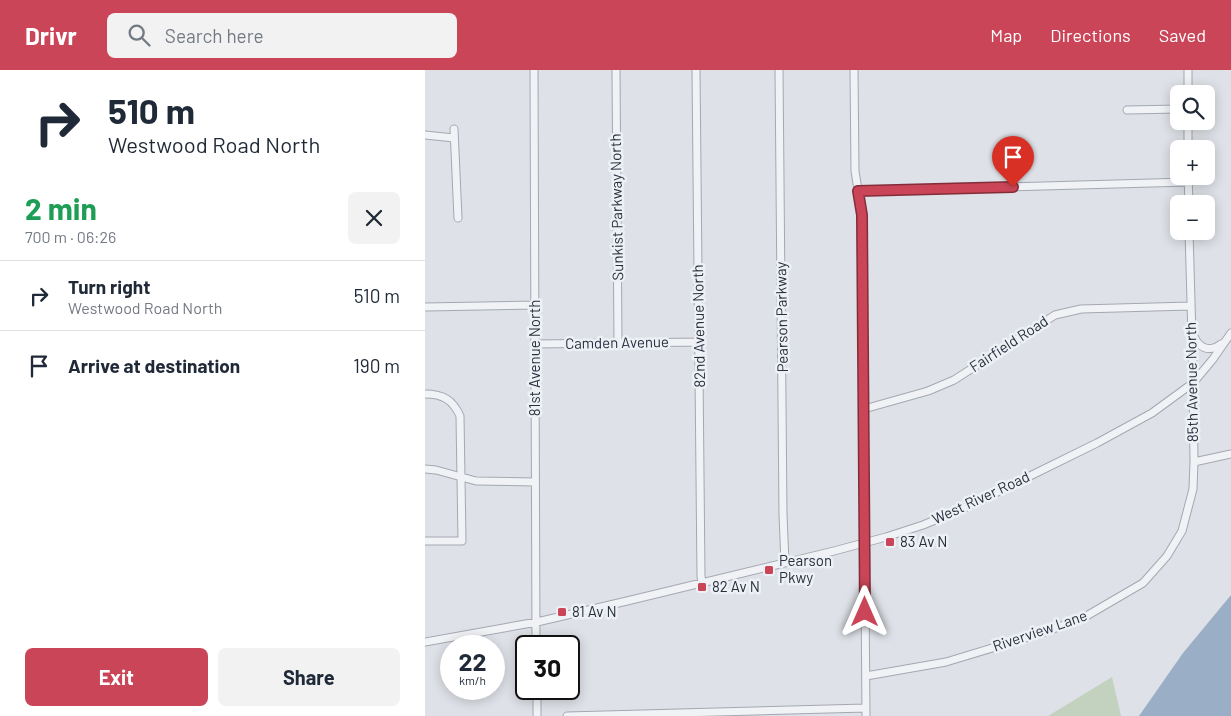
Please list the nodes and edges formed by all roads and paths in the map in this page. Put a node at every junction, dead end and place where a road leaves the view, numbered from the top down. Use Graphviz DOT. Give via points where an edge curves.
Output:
graph roads {
  1 [pos="534,70"];
  2 [pos="616,70"];
  3 [pos="696,70"];
  4 [pos="779,70"];
  5 [pos="854,70"];
  6 [pos="1188,70"];
  7 [pos="1188,85"];
  8 [pos="1170,109"];
  9 [pos="1127,110"];
  10 [pos="454,129"];
  11 [pos="425,135"];
  12 [pos="454,138"];
  13 [pos="1170,180"];
  14 [pos="858,191"];
  15 [pos="458,218"];
  16 [pos="1189,240"];
  17 [pos="535,305"];
  18 [pos="1190,306"];
  19 [pos="425,307"];
  20 [pos="1192,332"];
  21 [pos="1231,332"];
  22 [pos="700,342"];
  23 [pos="1225,342"];
  24 [pos="535,344"];
  25 [pos="618,344"];
  26 [pos="1193,383"];
  27 [pos="425,394"];
  28 [pos="864,409"];
  29 [pos="1231,454"];
  30 [pos="1194,462"];
  31 [pos="425,469"];
  32 [pos="461,477"];
  33 [pos="535,482"];
  34 [pos="1182,531"];
  35 [pos="425,541"];
  36 [pos="865,543"];
  37 [pos="785,563"];
  38 [pos="703,583"];
  39 [pos="537,622"];
  40 [pos="536,635"];
  41 [pos="425,642"];
  42 [pos="866,676"];
  43 [pos="537,700"];
  44 [pos="866,712"];
  45 [pos="780,713"];
  46 [pos="699,714"];
  47 [pos="537,716"];
  48 [pos="567,716"];
  1 -- 17 [label="street, 81st Avenue North"];
  2 -- 25 [label="street, Sunkist Parkway North"];
  3 -- 22 [label="street, 82nd Avenue North"];
  4 -- 37 [label="street, Pearson Parkway"];
  5 -- 14 [label="street"];
  6 -- 7 [label="street"];
  8 -- 9 [label="street"];
  10 -- 12 [label="street"];
  11 -- 12 [label="street"];
  12 -- 15 [label="street"];
  13 -- 14 [label="street"];
  14 -- 28 [label="street" via="862,215"];
  16 -- 18 [label="street, 85th Avenue North"];
  17 -- 19 [label="street"];
  17 -- 24 [label="street, 81st Avenue North"];
  18 -- 20 [label="street, 85th Avenue North"];
  18 -- 28 [label="street, Fairfield Road" via="1081,309 1055,315 954,380"];
  20 -- 23 [label="street" via="1196,342 1205,348"];
  20 -- 26 [label="street, 85th Avenue North"];
  21 -- 23 [label="street, West River Road"];
  22 -- 25 [label="street, Camden Avenue"];
  22 -- 38 [label="street, 82nd Avenue North"];
  23 -- 26 [label="street, West River Road"];
  24 -- 25 [label="street, Camden Avenue"];
  24 -- 33 [label="street, 81st Avenue North"];
  26 -- 30 [label="street, 85th Avenue North"];
  26 -- 36 [label="street, West River Road" via="1135,423 997,492 923,525"];
  27 -- 32 [label="street" via="446,397 460,416"];
  28 -- 36 [label="street"];
  29 -- 30 [label="street"];
  30 -- 34 [label="street, 85th Avenue North" via="1193,489"];
  31 -- 32 [label="street"];
  32 -- 33 [label="street" via="481,481"];
  32 -- 35 [label="street" via="462,540"];
  33 -- 39 [label="street, 81st Avenue North"];
  34 -- 42 [label="street, Riverview Lane" via="1167,556 1143,583 1083,618 946,662"];
  36 -- 37 [label="street, West River Road"];
  36 -- 42 [label="street"];
  37 -- 38 [label="street, West River Road"];
  38 -- 39 [label="street, West River Road"];
  39 -- 40 [label="street, 81st Avenue North"];
  39 -- 41 [label="street, West River Road"];
  42 -- 44 [label="street"];
  43 -- 47 [label="street"];
  44 -- 45 [label="street"];
  45 -- 46 [label="street"];
  46 -- 48 [label="street"];
}
